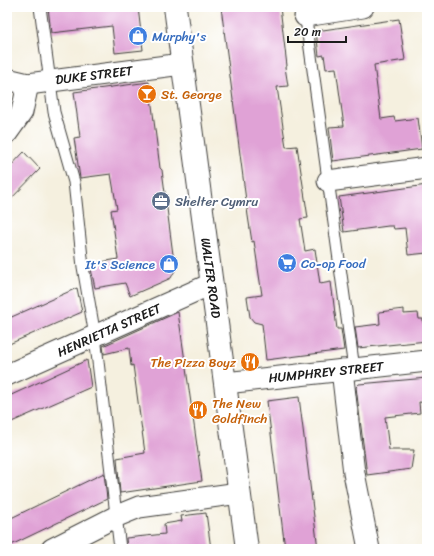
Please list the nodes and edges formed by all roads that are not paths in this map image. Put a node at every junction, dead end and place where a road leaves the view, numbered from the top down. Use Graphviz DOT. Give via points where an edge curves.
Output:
graph roads {
  1 [pos="40,7"];
  2 [pos="175,7"];
  3 [pos="363,7"];
  4 [pos="305,11"];
  5 [pos="182,64"];
  6 [pos="7,79"];
  7 [pos="50,81"];
  8 [pos="28,84"];
  9 [pos="7,133"];
  10 [pos="427,168"];
  11 [pos="328,181"];
  12 [pos="211,284"];
  13 [pos="95,336"];
  14 [pos="427,361"];
  15 [pos="348,370"];
  16 [pos="7,375"];
  17 [pos="225,383"];
  18 [pos="239,493"];
  19 [pos="117,516"];
  20 [pos="52,549"];
  21 [pos="120,549"];
  22 [pos="247,549"];
  23 [pos="369,549"];
  1 -- 7 [label="lane"];
  2 -- 5 [label="main road, WALTER ROAD"];
  3 -- 4 [label="street"];
  4 -- 11 [label="lane"];
  5 -- 7 [label="street, DUKE STREET"];
  5 -- 12 [label="main road, WALTER ROAD"];
  6 -- 8 [label="street, DUKE STREET"];
  7 -- 8 [label="street, DUKE STREET"];
  7 -- 13 [label="lane" via="54,112 74,182 83,267"];
  8 -- 9 [label="street" via="22,112"];
  10 -- 11 [label="street"];
  11 -- 15 [label="lane"];
  12 -- 13 [label="street, HENRIETTA STREET"];
  12 -- 17 [label="main road, WALTER ROAD"];
  13 -- 16 [label="street, HENRIETTA STREET"];
  13 -- 19 [label="lane"];
  14 -- 15 [label="street, HUMPHREY STREET"];
  15 -- 17 [label="street, HUMPHREY STREET"];
  15 -- 23 [label="street" via="354,474"];
  17 -- 18 [label="main road, WALTER ROAD"];
  18 -- 19 [label="street" via="139,507"];
  18 -- 22 [label="main road, WALTER ROAD"];
  19 -- 20 [label="street"];
  19 -- 21 [label="lane"];
}
